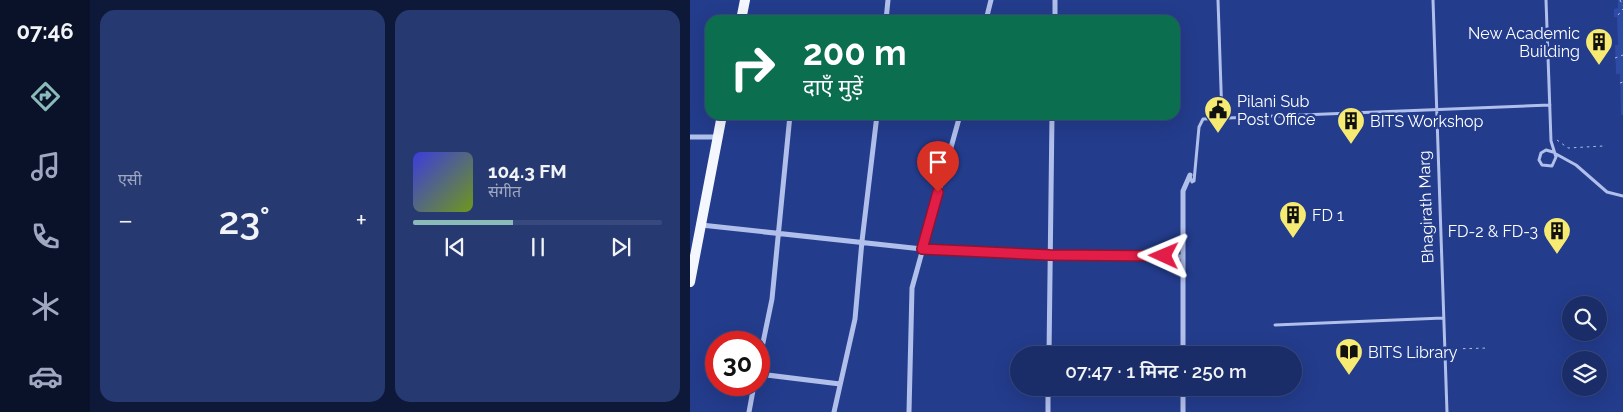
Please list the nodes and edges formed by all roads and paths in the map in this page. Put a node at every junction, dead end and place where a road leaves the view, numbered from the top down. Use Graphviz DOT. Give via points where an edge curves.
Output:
graph roads {
  1 [pos="745,0"];
  2 [pos="888,0"];
  3 [pos="991,0"];
  4 [pos="1055,0"];
  5 [pos="1218,0"];
  6 [pos="1432,0"];
  7 [pos="1546,0"];
  8 [pos="1620,0"];
  9 [pos="1623,6"];
  10 [pos="1623,9"];
  11 [pos="742,15"];
  12 [pos="886,15"];
  13 [pos="987,15"];
  14 [pos="1055,15"];
  15 [pos="1618,15"];
  16 [pos="1548,35"];
  17 [pos="1581,35"];
  18 [pos="1623,55"];
  19 [pos="1615,58"];
  20 [pos="1623,82"];
  21 [pos="1620,83"];
  22 [pos="1550,105"];
  23 [pos="1435,109"];
  24 [pos="1222,118"];
  25 [pos="721,120"];
  26 [pos="789,120"];
  27 [pos="876,120"];
  28 [pos="959,120"];
  29 [pos="1052,120"];
  30 [pos="1550,130"];
  31 [pos="718,136"];
  32 [pos="690,137"];
  33 [pos="1603,146"];
  34 [pos="1554,153"];
  35 [pos="1190,175"];
  36 [pos="1623,196"];
  37 [pos="701,225"];
  38 [pos="778,233"];
  39 [pos="862,241"];
  40 [pos="922,249"];
  41 [pos="1050,255"];
  42 [pos="1183,257"];
  43 [pos="690,282"];
  44 [pos="1444,318"];
  45 [pos="1275,325"];
  46 [pos="765,331"];
  47 [pos="1049,346"];
  48 [pos="1183,346"];
  49 [pos="1489,348"];
  50 [pos="1445,350"];
  51 [pos="770,375"];
  52 [pos="840,384"];
  53 [pos="752,396"];
  54 [pos="1048,396"];
  55 [pos="1183,396"];
  56 [pos="749,412"];
  57 [pos="834,412"];
  58 [pos="909,412"];
  59 [pos="1048,412"];
  60 [pos="1183,412"];
  61 [pos="1447,412"];
  1 -- 11 [label="main road"];
  2 -- 12 [label="street"];
  3 -- 13 [label="street"];
  4 -- 14 [label="street"];
  5 -- 24 [label="lane"];
  6 -- 23 [label="lane, Bhagirath Marg"];
  7 -- 16 [label="lane"];
  8 -- 9 [label="path"];
  10 -- 15 [label="path"];
  16 -- 17 [label="path"];
  16 -- 22 [label="lane"];
  18 -- 19 [label="path"];
  20 -- 21 [label="path"];
  22 -- 23 [label="lane"];
  22 -- 30 [label="lane"];
  23 -- 24 [label="lane"];
  23 -- 44 [label="lane, Bhagirath Marg"];
  24 -- 35 [label="lane" via="1200,122 1192,182"];
  25 -- 31 [label="main road"];
  26 -- 38 [label="street"];
  27 -- 39 [label="street"];
  28 -- 40 [label="street"];
  29 -- 41 [label="street"];
  30 -- 33 [label="path" via="1568,148"];
  30 -- 34 [label="lane"];
  31 -- 32 [label="street"];
  31 -- 37 [label="main road"];
  34 -- 34 [label="lane" via="1556,161 1552,166 1545,167 1540,163 1539,156 1543,151"];
  34 -- 36 [label="lane" via="1576,165 1607,192"];
  35 -- 42 [label="street" via="1183,191"];
  37 -- 38 [label="street"];
  37 -- 43 [label="main road"];
  38 -- 39 [label="street"];
  38 -- 46 [label="street"];
  39 -- 40 [label="street"];
  39 -- 52 [label="street" via="855,319"];
  40 -- 41 [label="street"];
  40 -- 58 [label="street" via="912,288"];
  41 -- 42 [label="street"];
  41 -- 47 [label="street"];
  42 -- 48 [label="street"];
  44 -- 45 [label="lane"];
  44 -- 50 [label="lane, Bhagirath Marg"];
  49 -- 50 [label="path"];
  50 -- 61 [label="lane, Bhagirath Marg"];
  51 -- 52 [label="street"];
  52 -- 57 [label="street"];
  53 -- 56 [label="street"];
  54 -- 59 [label="street"];
  55 -- 60 [label="street"];
}
